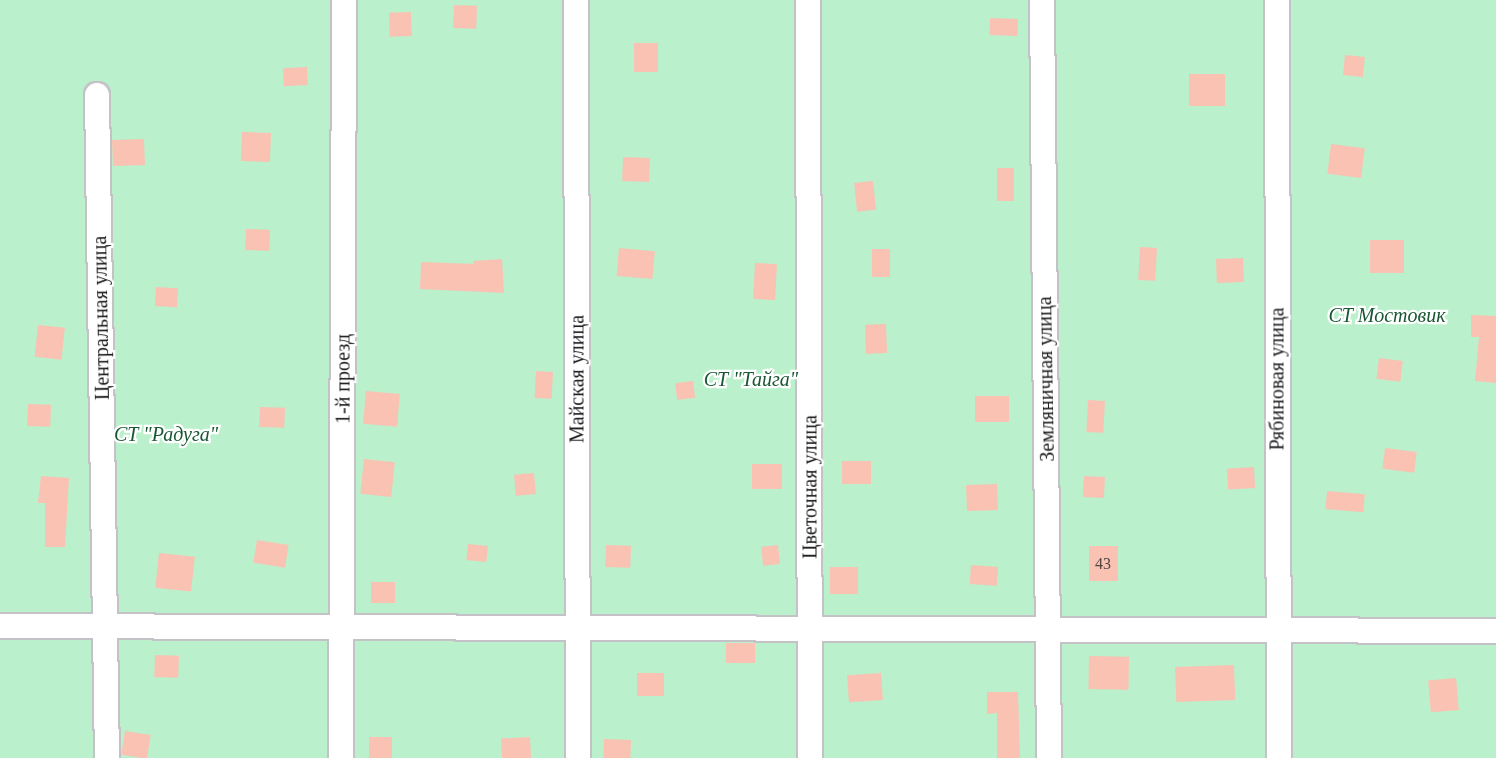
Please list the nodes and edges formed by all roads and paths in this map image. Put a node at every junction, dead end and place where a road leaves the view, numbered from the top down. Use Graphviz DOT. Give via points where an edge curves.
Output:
graph roads {
  1 [pos="344,0"];
  2 [pos="576,0"];
  3 [pos="808,0"];
  4 [pos="1042,0"];
  5 [pos="1277,0"];
  6 [pos="97,95"];
  7 [pos="0,626"];
  8 [pos="107,626"];
  9 [pos="342,627"];
  10 [pos="577,628"];
  11 [pos="810,630"];
  12 [pos="1049,630"];
  13 [pos="1277,630"];
  14 [pos="1496,631"];
  15 [pos="106,758"];
  16 [pos="341,758"];
  17 [pos="578,758"];
  18 [pos="810,758"];
  19 [pos="1049,758"];
  20 [pos="1279,758"];
  1 -- 9 [label="street, 1-й проезд"];
  2 -- 10 [label="street, Майская улица"];
  3 -- 11 [label="street, Цветочная улица"];
  4 -- 12 [label="street, Земляничная улица"];
  5 -- 13 [label="street, Рябиновая улица"];
  6 -- 8 [label="street, Центральная улица"];
  7 -- 8 [label="street"];
  8 -- 9 [label="street"];
  8 -- 15 [label="street, Центральная улица"];
  9 -- 10 [label="street"];
  9 -- 16 [label="street, 1-й проезд"];
  10 -- 11 [label="street"];
  10 -- 17 [label="street, Майская улица"];
  11 -- 12 [label="street"];
  11 -- 18 [label="street, Цветочная улица"];
  12 -- 13 [label="street"];
  12 -- 19 [label="street, Земляничная улица"];
  13 -- 14 [label="street"];
  13 -- 20 [label="street, Рябиновая улица"];
}
